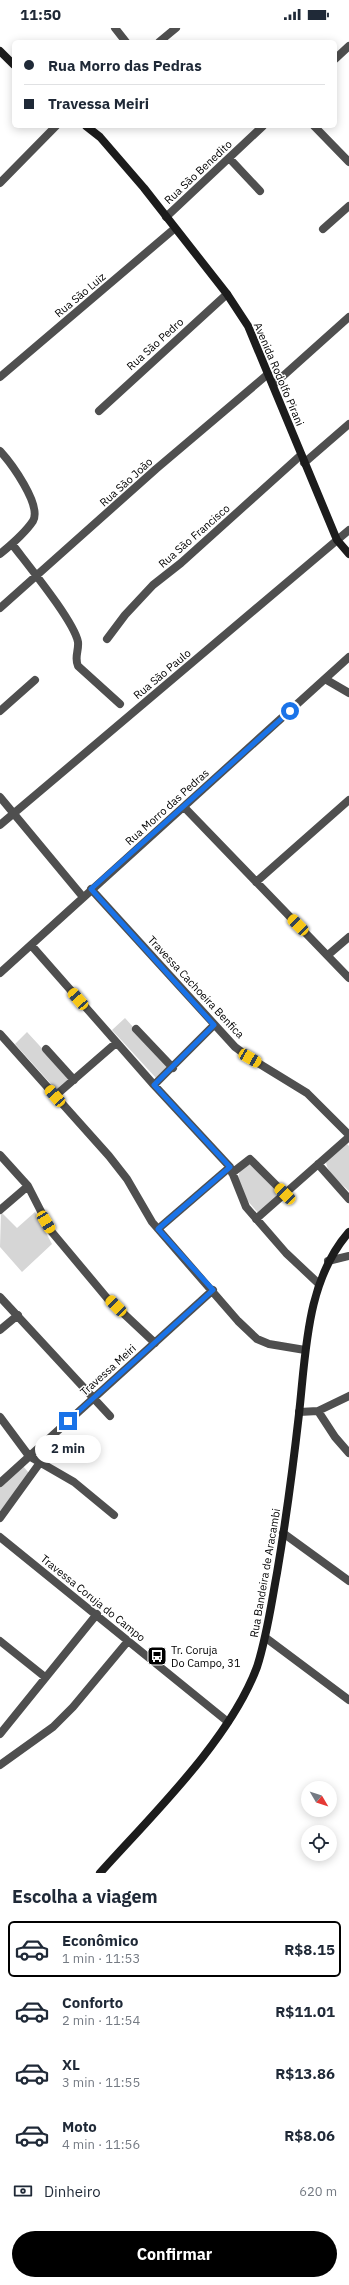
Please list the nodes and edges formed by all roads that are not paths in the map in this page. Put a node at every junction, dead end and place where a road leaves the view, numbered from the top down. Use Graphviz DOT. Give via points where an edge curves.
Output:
graph roads {
  1 [pos="116,28"];
  2 [pos="176,28"];
  3 [pos="125,40"];
  4 [pos="161,40"];
  5 [pos="349,46"];
  6 [pos="0,51"];
  7 [pos="337,57"];
  8 [pos="12,62"];
  9 [pos="54,128"];
  10 [pos="89,128"];
  11 [pos="262,128"];
  12 [pos="316,128"];
  13 [pos="229,158"];
  14 [pos="349,162"];
  15 [pos="1,179"];
  16 [pos="260,191"];
  17 [pos="349,206"];
  18 [pos="166,217"];
  19 [pos="174,229"];
  20 [pos="323,229"];
  21 [pos="227,294"];
  22 [pos="349,318"];
  23 [pos="268,374"];
  24 [pos="0,377"];
  25 [pos="273,385"];
  26 [pos="99,411"];
  27 [pos="349,424"];
  28 [pos="0,451"];
  29 [pos="301,455"];
  30 [pos="304,463"];
  31 [pos="349,530"];
  32 [pos="338,540"];
  33 [pos="12,544"];
  34 [pos="0,554"];
  35 [pos="349,554"];
  36 [pos="36,576"];
  37 [pos="0,608"];
  38 [pos="107,639"];
  39 [pos="349,657"];
  40 [pos="36,680"];
  41 [pos="325,680"];
  42 [pos="349,693"];
  43 [pos="120,704"];
  44 [pos="0,712"];
  45 [pos="0,797"];
  46 [pos="349,800"];
  47 [pos="184,807"];
  48 [pos="14,813"];
  49 [pos="0,825"];
  50 [pos="256,882"];
  51 [pos="91,889"];
  52 [pos="83,897"];
  53 [pos="349,937"];
  54 [pos="31,945"];
  55 [pos="328,956"];
  56 [pos="0,973"];
  57 [pos="349,978"];
  58 [pos="214,1025"];
  59 [pos="136,1029"];
  60 [pos="0,1034"];
  61 [pos="116,1042"];
  62 [pos="46,1049"];
  63 [pos="173,1068"];
  64 [pos="74,1080"];
  65 [pos="154,1085"];
  66 [pos="55,1096"];
  67 [pos="349,1136"];
  68 [pos="0,1155"];
  69 [pos="318,1164"];
  70 [pos="231,1170"];
  71 [pos="28,1186"];
  72 [pos="285,1194"];
  73 [pos="349,1199"];
  74 [pos="0,1210"];
  75 [pos="256,1219"];
  76 [pos="158,1229"];
  77 [pos="349,1232"];
  78 [pos="349,1256"];
  79 [pos="328,1261"];
  80 [pos="319,1284"];
  81 [pos="213,1290"];
  82 [pos="0,1297"];
  83 [pos="18,1315"];
  84 [pos="0,1330"];
  85 [pos="155,1343"];
  86 [pos="305,1350"];
  87 [pos="349,1396"];
  88 [pos="94,1398"];
  89 [pos="318,1410"];
  90 [pos="299,1412"];
  91 [pos="110,1416"];
  92 [pos="0,1417"];
  93 [pos="349,1454"];
  94 [pos="29,1456"];
  95 [pos="39,1464"];
  96 [pos="0,1483"];
  97 [pos="114,1514"];
  98 [pos="0,1518"];
  99 [pos="284,1533"];
  100 [pos="0,1538"];
  101 [pos="349,1581"];
  102 [pos="97,1614"];
  103 [pos="266,1638"];
  104 [pos="0,1641"];
  105 [pos="128,1641"];
  106 [pos="45,1678"];
  107 [pos="349,1700"];
  108 [pos="228,1722"];
  109 [pos="0,1734"];
  110 [pos="0,1764"];
  111 [pos="100,1873"];
  1 -- 3 [label="street"];
  2 -- 4 [label="street"];
  5 -- 7 [label="street"];
  6 -- 8 [label="main road"];
  9 -- 15 [label="street"];
  10 -- 18 [label="main road, Avenida Rodolfo Pirani" via="114,153"];
  11 -- 13 [label="street, Rua São Benedito"];
  12 -- 14 [label="street"];
  13 -- 16 [label="street"];
  13 -- 18 [label="street, Rua São Benedito"];
  17 -- 20 [label="street"];
  18 -- 19 [label="main road, Avenida Rodolfo Pirani"];
  19 -- 21 [label="main road, Avenida Rodolfo Pirani"];
  19 -- 24 [label="street, Rua São Luiz"];
  21 -- 23 [label="main road, Avenida Rodolfo Pirani" via="248,326"];
  21 -- 26 [label="street, Rua São Pedro"];
  22 -- 25 [label="street"];
  23 -- 25 [label="main road, Avenida Rodolfo Pirani"];
  23 -- 36 [label="street, Rua São João"];
  25 -- 29 [label="main road, Avenida Rodolfo Pirani"];
  27 -- 30 [label="street"];
  28 -- 33 [label="street" via="8,460 35,509 33,520"];
  29 -- 30 [label="main road, Avenida Rodolfo Pirani"];
  29 -- 38 [label="street, Rua São Francisco" via="153,585"];
  30 -- 32 [label="main road, Avenida Rodolfo Pirani"];
  31 -- 32 [label="street, Rua São Paulo"];
  32 -- 35 [label="main road, Avenida Rodolfo Pirani"];
  32 -- 48 [label="street, Rua São Paulo"];
  33 -- 34 [label="street"];
  33 -- 36 [label="street"];
  36 -- 37 [label="street, Rua São João"];
  36 -- 43 [label="street" via="67,621 78,643 75,660 78,666"];
  39 -- 41 [label="street, Rua Morro das Pedras"];
  40 -- 44 [label="street"];
  41 -- 42 [label="street"];
  41 -- 47 [label="street, Rua Morro das Pedras"];
  45 -- 48 [label="street"];
  46 -- 50 [label="street"];
  47 -- 50 [label="street"];
  47 -- 51 [label="street, Rua Morro das Pedras"];
  48 -- 49 [label="street, Rua São Paulo"];
  48 -- 52 [label="street"];
  50 -- 55 [label="street"];
  51 -- 52 [label="street, Rua Morro das Pedras"];
  51 -- 58 [label="street, Travessa Cachoeira Benfica"];
  52 -- 54 [label="street, Rua Morro das Pedras"];
  53 -- 55 [label="street"];
  54 -- 56 [label="street, Rua Morro das Pedras"];
  54 -- 61 [label="street"];
  55 -- 57 [label="street"];
  58 -- 63 [label="street"];
  58 -- 67 [label="street, Travessa Cachoeira Benfica" via="235,1047 250,1058 307,1093"];
  59 -- 63 [label="street"];
  60 -- 66 [label="street"];
  61 -- 64 [label="street"];
  61 -- 65 [label="street"];
  62 -- 64 [label="street"];
  63 -- 65 [label="street"];
  64 -- 66 [label="street"];
  65 -- 70 [label="street"];
  66 -- 76 [label="street" via="127,1179"];
  67 -- 69 [label="street"];
  68 -- 71 [label="street"];
  69 -- 72 [label="street"];
  69 -- 73 [label="street"];
  70 -- 72 [label="street" via="250,1159"];
  70 -- 75 [label="street" via="239,1194"];
  70 -- 76 [label="street"];
  71 -- 74 [label="street"];
  71 -- 85 [label="street" via="51,1231 108,1298"];
  72 -- 75 [label="street"];
  75 -- 80 [label="street"];
  76 -- 81 [label="street"];
  77 -- 79 [label="main road, Rua Bandeira de Aracambi"];
  78 -- 79 [label="street"];
  79 -- 80 [label="main road, Rua Bandeira de Aracambi"];
  80 -- 86 [label="main road, Rua Bandeira de Aracambi"];
  81 -- 85 [label="street, Travessa Meiri"];
  81 -- 86 [label="street" via="238,1321 257,1338 268,1344"];
  82 -- 83 [label="street"];
  83 -- 84 [label="street"];
  83 -- 88 [label="street"];
  85 -- 88 [label="street, Travessa Meiri"];
  86 -- 90 [label="main road, Rua Bandeira de Aracambi"];
  87 -- 89 [label="street"];
  88 -- 91 [label="street"];
  88 -- 94 [label="street, Travessa Meiri"];
  89 -- 90 [label="street"];
  89 -- 93 [label="street"];
  90 -- 99 [label="main road, Rua Bandeira de Aracambi"];
  92 -- 94 [label="street"];
  94 -- 95 [label="street"];
  94 -- 96 [label="street, Travessa Meiri"];
  95 -- 97 [label="street" via="74,1482"];
  95 -- 98 [label="street"];
  99 -- 101 [label="street"];
  99 -- 103 [label="main road, Rua Bandeira de Aracambi"];
  100 -- 102 [label="street, Travessa Coruja do Campo"];
  102 -- 105 [label="street, Travessa Coruja do Campo"];
  102 -- 106 [label="street"];
  103 -- 107 [label="street"];
  103 -- 108 [label="main road, Rua Bandeira de Aracambi" via="256,1668"];
  104 -- 106 [label="street"];
  105 -- 108 [label="street, Travessa Coruja do Campo"];
  105 -- 110 [label="street" via="53,1727"];
  106 -- 109 [label="street"];
  108 -- 111 [label="main road, Rua Bandeira de Aracambi" via="200,1760"];
}
